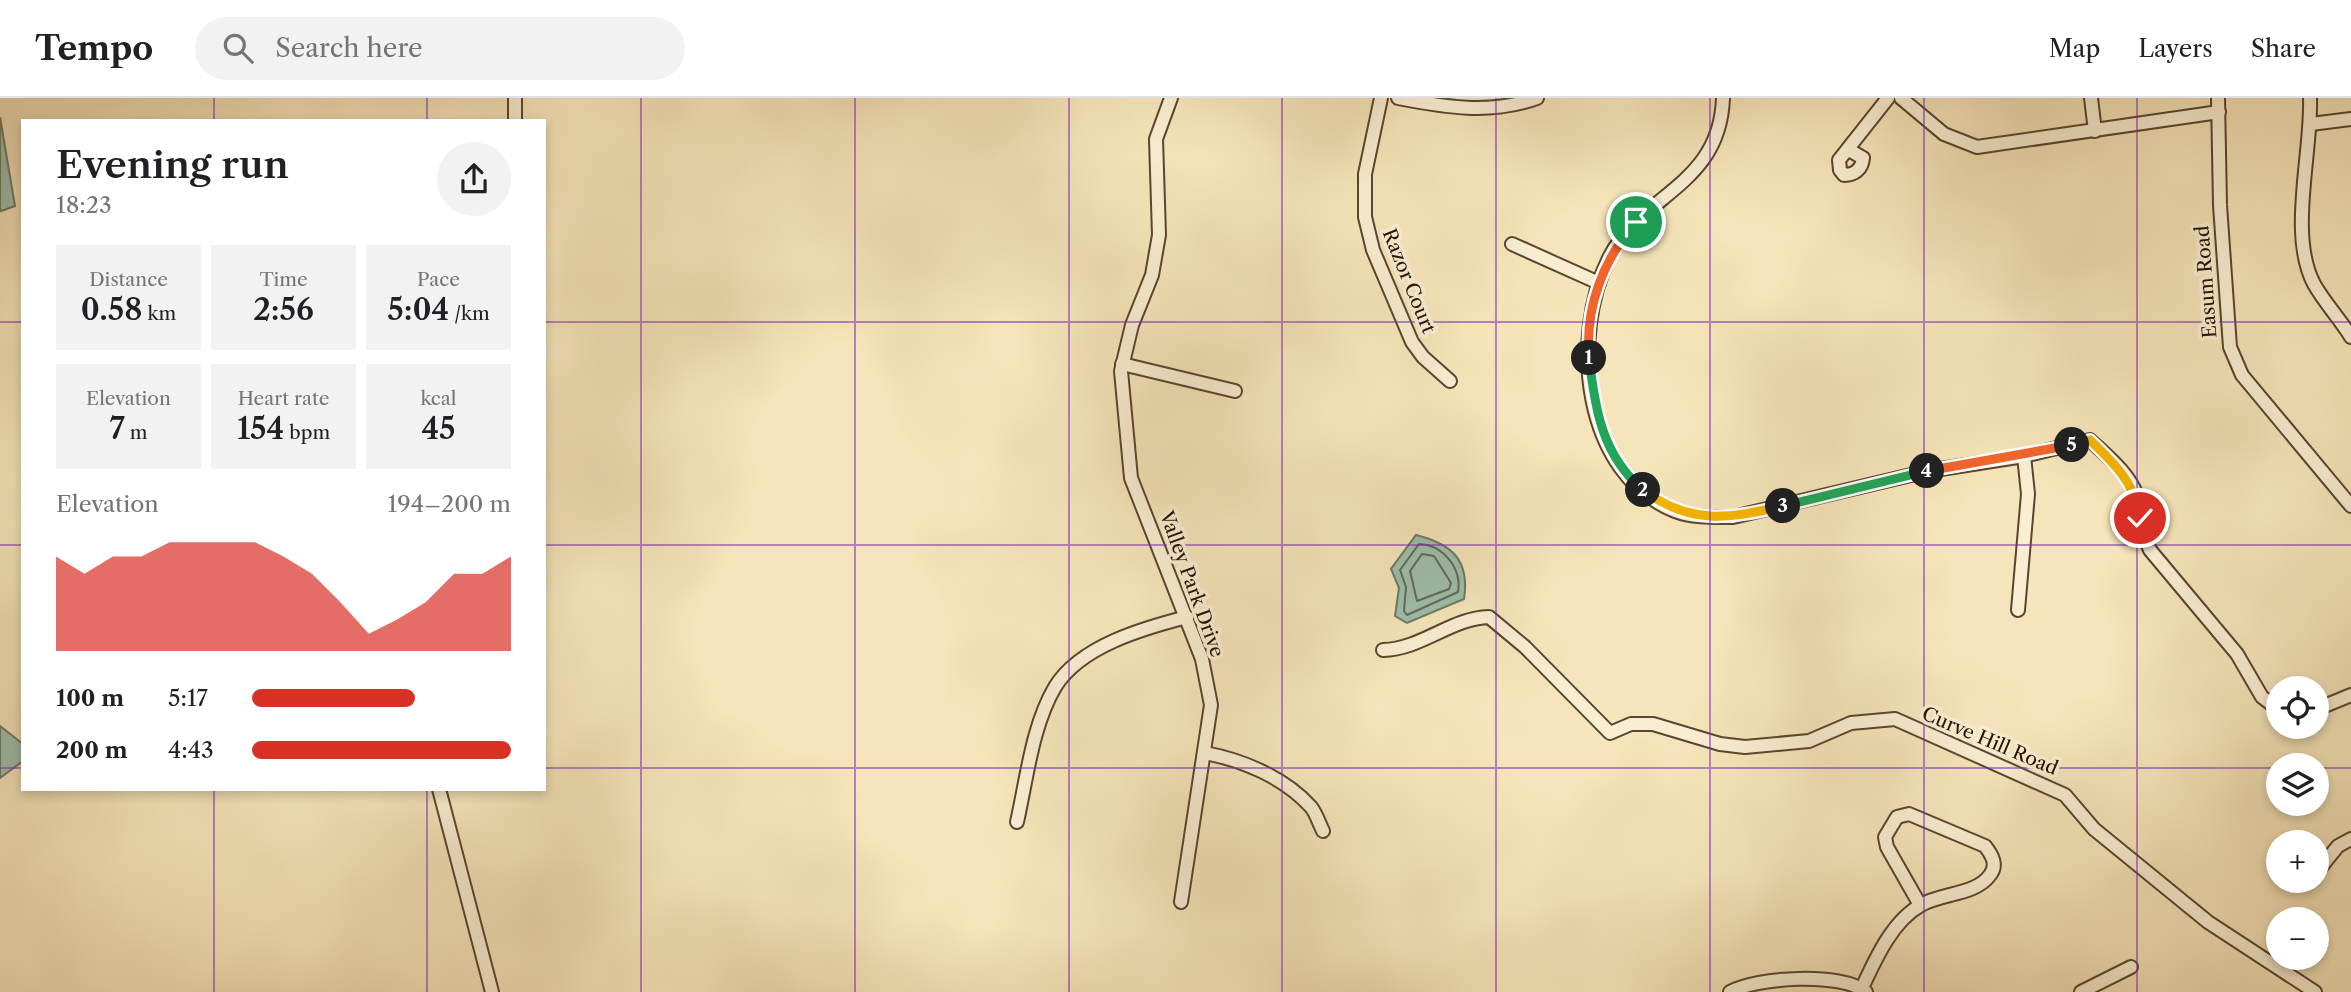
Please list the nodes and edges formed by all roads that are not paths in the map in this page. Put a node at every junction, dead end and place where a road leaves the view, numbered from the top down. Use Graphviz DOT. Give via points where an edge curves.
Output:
graph roads {
  1 [pos="515,98"];
  2 [pos="1171,98"];
  3 [pos="1381,98"];
  4 [pos="1398,98"];
  5 [pos="1537,98"];
  6 [pos="1723,98"];
  7 [pos="1888,98"];
  8 [pos="1900,98"];
  9 [pos="2091,98"];
  10 [pos="2218,98"];
  11 [pos="2309,98"];
  12 [pos="2219,112"];
  13 [pos="515,119"];
  14 [pos="2351,119"];
  15 [pos="2311,124"];
  16 [pos="2095,131"];
  17 [pos="1849,150"];
  18 [pos="1512,244"];
  19 [pos="1599,283"];
  20 [pos="2351,337"];
  21 [pos="1122,364"];
  22 [pos="1450,381"];
  23 [pos="1235,391"];
  24 [pos="2024,456"];
  25 [pos="2351,506"];
  26 [pos="2018,610"];
  27 [pos="1187,617"];
  28 [pos="1383,650"];
  29 [pos="2351,695"];
  30 [pos="2266,700"];
  31 [pos="2329,704"];
  32 [pos="1205,753"];
  33 [pos="440,791"];
  34 [pos="1017,822"];
  35 [pos="1323,831"];
  36 [pos="2351,839"];
  37 [pos="2329,857"];
  38 [pos="1181,902"];
  39 [pos="1920,905"];
  40 [pos="2131,967"];
  41 [pos="1865,990"];
  42 [pos="492,992"];
  43 [pos="1730,992"];
  44 [pos="2081,992"];
  45 [pos="2315,992"];
  1 -- 13 [label="street"];
  2 -- 21 [label="street, Valley Park Drive" via="1156,139 1158,235 1152,275"];
  3 -- 22 [label="street, Razor Court" via="1366,174 1368,231 1412,342"];
  4 -- 5 [label="street" via="1475,109"];
  6 -- 19 [label="street" via="1718,129 1706,156 1680,187 1622,239"];
  7 -- 17 [label="street"];
  8 -- 16 [label="street" via="1944,134 1977,147"];
  9 -- 16 [label="street"];
  10 -- 12 [label="street, Easum Road"];
  11 -- 15 [label="street"];
  12 -- 16 [label="street"];
  12 -- 25 [label="street, Easum Road" via="2230,347 2242,375"];
  14 -- 15 [label="street"];
  15 -- 20 [label="street" via="2303,222 2306,259 2314,284"];
  18 -- 19 [label="street"];
  19 -- 24 [label="street" via="1588,354 1602,432 1628,476 1675,510 1733,517 1928,471"];
  21 -- 23 [label="street"];
  21 -- 27 [label="street, Valley Park Drive" via="1130,478"];
  24 -- 26 [label="street" via="2027,518"];
  24 -- 30 [label="street" via="2090,440 2128,480 2150,550 2237,654"];
  27 -- 32 [label="street, Valley Park Drive" via="1211,705"];
  27 -- 34 [label="street" via="1156,625 1083,657 1056,686 1036,736"];
  28 -- 45 [label="street, Curve Hill Road" via="1401,649 1470,618 1489,617 1610,733 1631,724 1653,724 1745,747 1809,741 1851,723 1895,719 2065,795 2094,830 2208,922"];
  29 -- 31 [label="street"];
  32 -- 35 [label="street" via="1237,759 1276,780 1311,807"];
  32 -- 38 [label="street, Valley Park Drive"];
  33 -- 42 [label="street"];
  36 -- 37 [label="street"];
  39 -- 39 [label="street" via="1980,884 1990,875 1993,855 1985,846 1909,814 1898,817 1885,837"];
  39 -- 41 [label="street" via="1896,926"];
  40 -- 44 [label="street"];
  41 -- 43 [label="street" via="1794,978 1746,983"];
}
